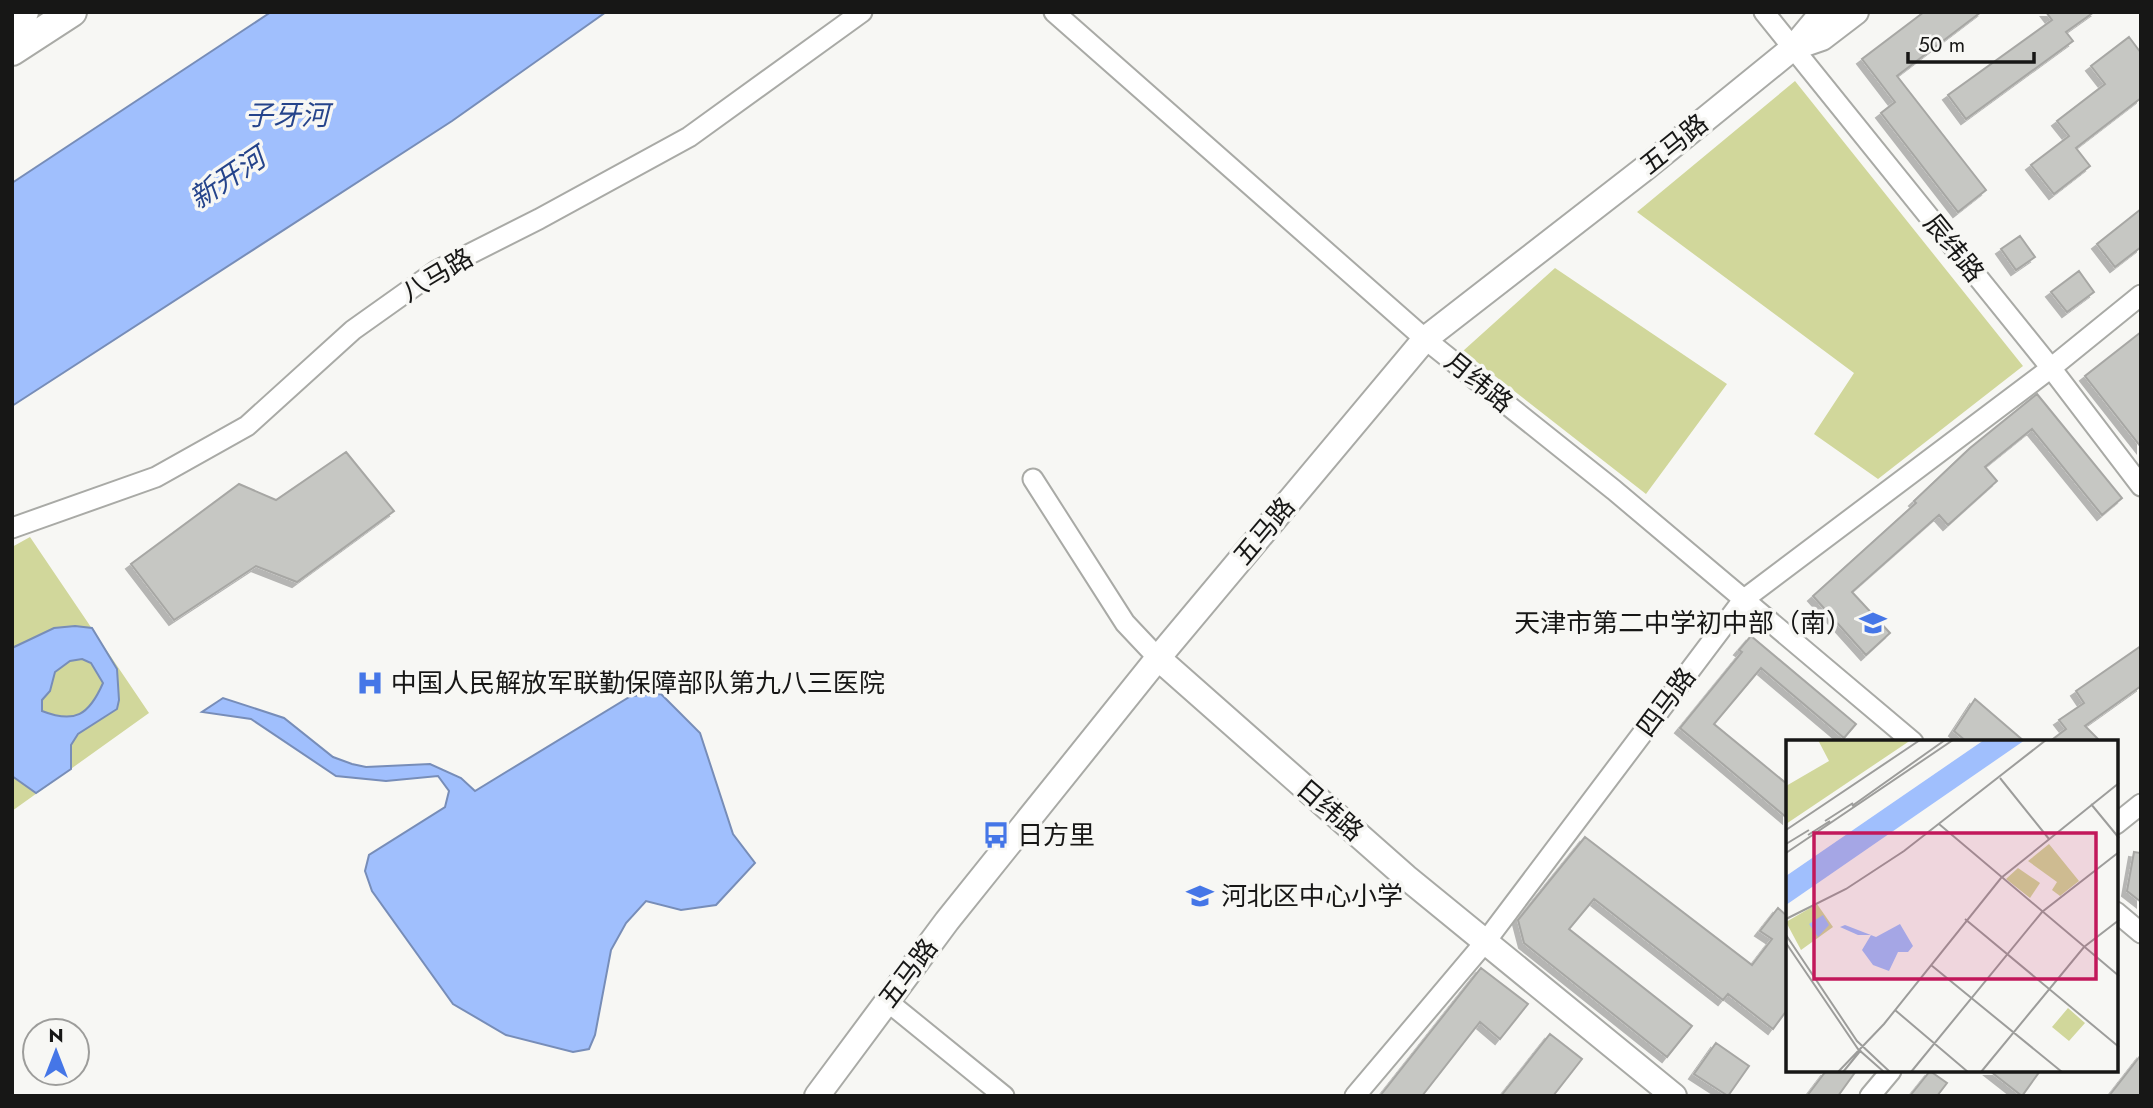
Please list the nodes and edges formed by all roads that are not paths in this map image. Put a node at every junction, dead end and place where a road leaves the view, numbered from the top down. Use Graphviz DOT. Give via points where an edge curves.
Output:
graph roads {
  1 [pos="24,12"];
  2 [pos="72,12"];
  3 [pos="862,12"];
  4 [pos="1054,12"];
  5 [pos="1764,12"];
  6 [pos="1823,12"];
  7 [pos="1856,12"];
  8 [pos="12,19"];
  9 [pos="1793,48"];
  10 [pos="12,51"];
  11 [pos="2141,295"];
  12 [pos="1425,338"];
  13 [pos="2051,368"];
  14 [pos="1033,479"];
  15 [pos="2141,486"];
  16 [pos="12,528"];
  17 [pos="1742,600"];
  18 [pos="1158,658"];
  19 [pos="1911,740"];
  20 [pos="2141,804"];
  21 [pos="2118,822"];
  22 [pos="2118,914"];
  23 [pos="2141,933"];
  24 [pos="1486,941"];
  25 [pos="887,1001"];
  26 [pos="1889,1073"];
  27 [pos="817,1096"];
  28 [pos="1004,1096"];
  29 [pos="1355,1096"];
  30 [pos="1674,1096"];
  31 [pos="1870,1096"];
  1 -- 8 [label="highway"];
  2 -- 10 [label="highway"];
  3 -- 16 [label="street, 八马路" via="689,137 436,271 353,330 247,426 156,477"];
  4 -- 12 [label="street, 月纬路"];
  5 -- 9 [label="street, 辰纬路"];
  6 -- 9 [label="main road, 五马路"];
  7 -- 9 [label="main road, 五马路" via="1822,38"];
  9 -- 12 [label="main road, 五马路"];
  9 -- 13 [label="street, 辰纬路"];
  11 -- 13 [label="street, 四马路"];
  12 -- 17 [label="street, 月纬路"];
  12 -- 18 [label="main road, 五马路"];
  13 -- 15 [label="street, 辰纬路"];
  13 -- 17 [label="street, 四马路"];
  14 -- 18 [label="street, 日纬路" via="1125,623"];
  17 -- 19 [label="street, 月纬路"];
  17 -- 24 [label="street, 四马路"];
  18 -- 24 [label="main road, 日纬路" via="1406,877"];
  18 -- 25 [label="main road, 五马路"];
  20 -- 21 [label="street"];
  22 -- 23 [label="street"];
  24 -- 29 [label="street, 四马路"];
  24 -- 30 [label="main road, 日纬路"];
  25 -- 27 [label="main road, 五马路"];
  25 -- 28 [label="street"];
  26 -- 31 [label="street"];
}
